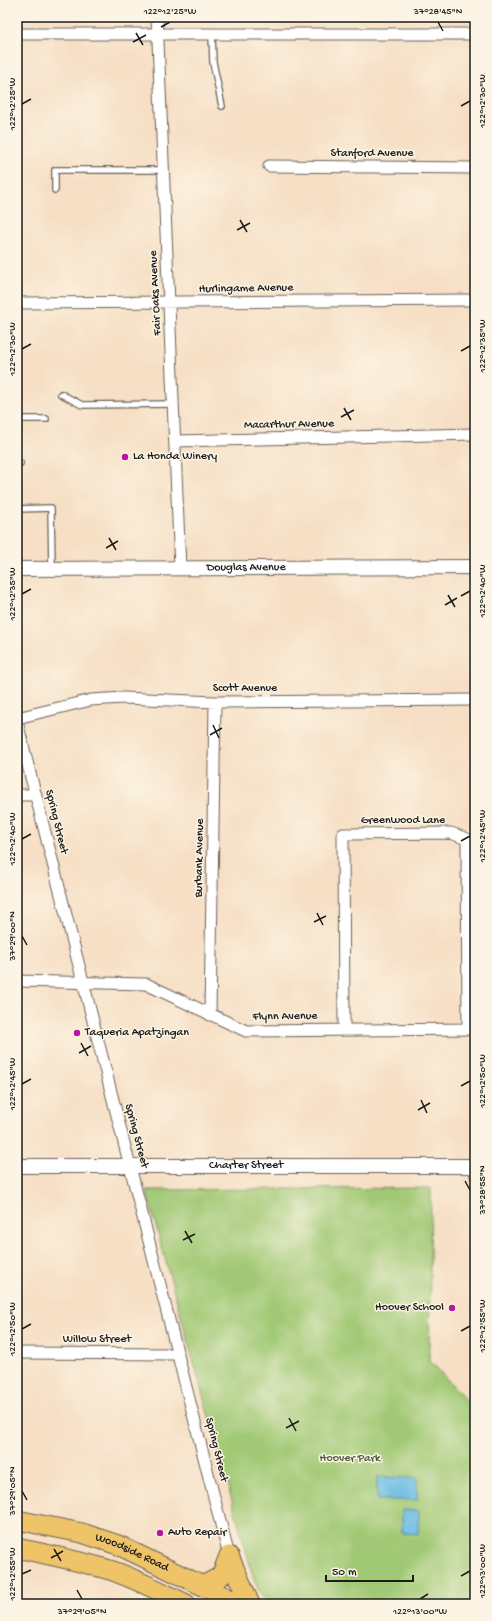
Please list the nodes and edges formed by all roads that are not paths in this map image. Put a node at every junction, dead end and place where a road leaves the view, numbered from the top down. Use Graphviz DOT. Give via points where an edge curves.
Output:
graph roads {
  1 [pos="157,17"];
  2 [pos="17,34"];
  3 [pos="475,34"];
  4 [pos="212,35"];
  5 [pos="158,36"];
  6 [pos="222,106"];
  7 [pos="269,166"];
  8 [pos="475,168"];
  9 [pos="163,170"];
  10 [pos="55,190"];
  11 [pos="475,300"];
  12 [pos="17,303"];
  13 [pos="169,303"];
  14 [pos="61,394"];
  15 [pos="174,404"];
  16 [pos="17,419"];
  17 [pos="46,419"];
  18 [pos="475,434"];
  19 [pos="176,441"];
  20 [pos="17,509"];
  21 [pos="475,567"];
  22 [pos="52,568"];
  23 [pos="180,568"];
  24 [pos="17,569"];
  25 [pos="475,700"];
  26 [pos="215,702"];
  27 [pos="17,718"];
  28 [pos="17,722"];
  29 [pos="17,795"];
  30 [pos="36,795"];
  31 [pos="17,981"];
  32 [pos="82,981"];
  33 [pos="210,1015"];
  34 [pos="344,1029"];
  35 [pos="471,1029"];
  36 [pos="17,1166"];
  37 [pos="130,1166"];
  38 [pos="473,1166"];
  39 [pos="475,1181"];
  40 [pos="17,1353"];
  41 [pos="178,1354"];
  42 [pos="17,1520"];
  43 [pos="17,1548"];
  44 [pos="229,1556"];
  45 [pos="203,1586"];
  46 [pos="186,1604"];
  47 [pos="240,1604"];
  48 [pos="250,1604"];
  1 -- 5 [label="street, Fair Oaks Avenue"];
  2 -- 5 [label="street"];
  3 -- 4 [label="street"];
  4 -- 5 [label="street"];
  4 -- 6 [label="lane" via="213,62"];
  5 -- 9 [label="street, Fair Oaks Avenue"];
  7 -- 8 [label="street, Stanford Avenue"];
  9 -- 10 [label="lane" via="55,170"];
  9 -- 13 [label="street, Fair Oaks Avenue"];
  11 -- 13 [label="street, Hurlingame Avenue"];
  12 -- 13 [label="street, Hurlingame Avenue"];
  13 -- 15 [label="street, Fair Oaks Avenue"];
  14 -- 15 [label="lane" via="82,405"];
  15 -- 19 [label="street, Fair Oaks Avenue"];
  16 -- 17 [label="lane"];
  18 -- 19 [label="street, Macarthur Avenue"];
  19 -- 23 [label="street, Fair Oaks Avenue"];
  20 -- 22 [label="lane" via="51,508"];
  21 -- 23 [label="street, Douglas Avenue"];
  22 -- 23 [label="street, Douglas Avenue"];
  22 -- 24 [label="street, Douglas Avenue"];
  25 -- 26 [label="street, Scott Avenue"];
  26 -- 27 [label="street, Scott Avenue" via="123,698 92,700"];
  26 -- 33 [label="street, Burbank Avenue"];
  28 -- 30 [label="street, Spring Street"];
  29 -- 30 [label="street"];
  30 -- 32 [label="street, Spring Street"];
  31 -- 32 [label="street, Flynn Avenue"];
  32 -- 33 [label="street, Flynn Avenue" via="146,984"];
  32 -- 37 [label="street, Spring Street"];
  33 -- 34 [label="street, Flynn Avenue" via="246,1031"];
  34 -- 35 [label="street, Flynn Avenue"];
  34 -- 35 [label="street, Greenwood Lane" via="343,834 451,834 467,839"];
  36 -- 37 [label="street, Charter Street"];
  37 -- 38 [label="street, Charter Street"];
  37 -- 41 [label="street, Spring Street"];
  38 -- 39 [label="lane"];
  40 -- 41 [label="street, Willow Street"];
  41 -- 44 [label="street, Spring Street"];
  42 -- 45 [label="highway, Woodside Road" via="82,1532 111,1542"];
  43 -- 46 [label="highway, Woodside Road" via="113,1572 150,1586"];
  44 -- 45 [label="highway" via="220,1576"];
  44 -- 48 [label="highway"];
  45 -- 47 [label="highway, Woodside Road"];
}
